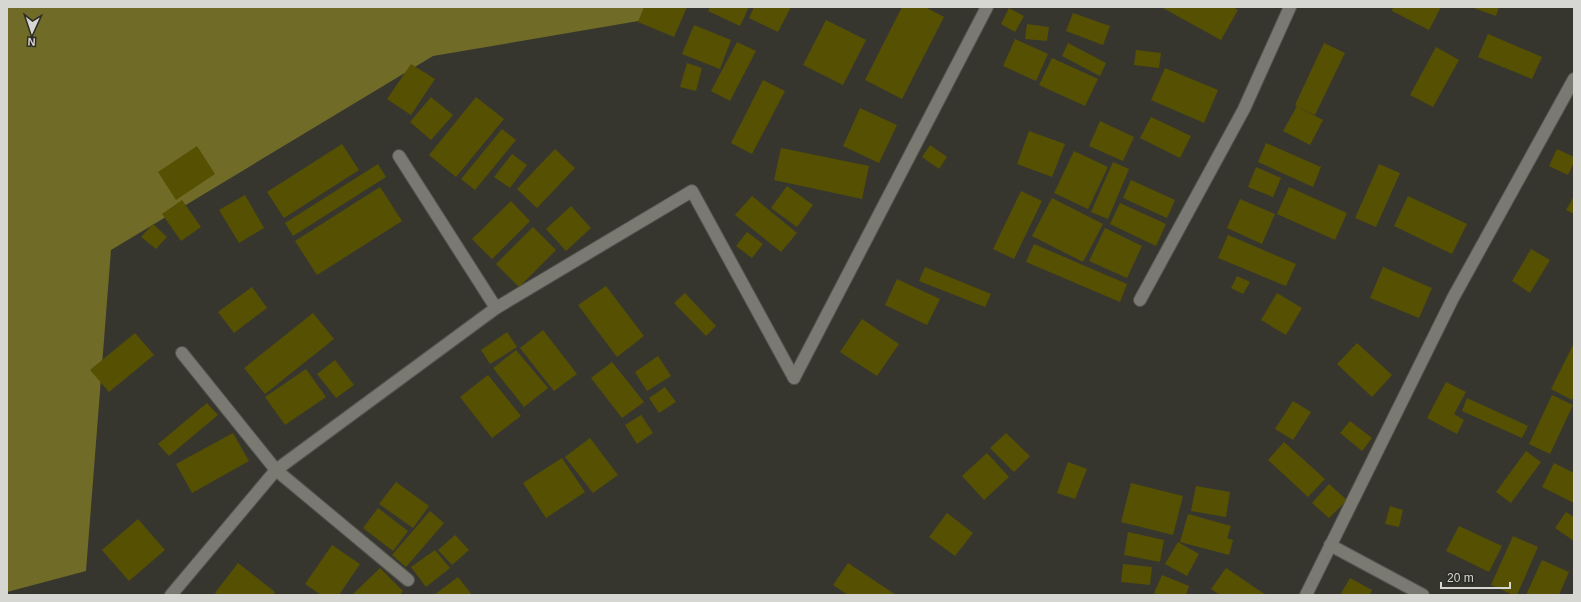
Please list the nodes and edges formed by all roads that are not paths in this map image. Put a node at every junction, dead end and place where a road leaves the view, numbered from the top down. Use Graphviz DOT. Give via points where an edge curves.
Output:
graph roads {
  1 [pos="987,7"];
  2 [pos="1290,7"];
  3 [pos="1574,79"];
  4 [pos="399,156"];
  5 [pos="1140,300"];
  6 [pos="496,308"];
  7 [pos="182,353"];
  8 [pos="276,470"];
  9 [pos="1330,545"];
  10 [pos="408,580"];
  11 [pos="171,595"];
  12 [pos="1306,595"];
  13 [pos="1423,595"];
  1 -- 6 [label="street" via="794,378 692,191"];
  2 -- 5 [label="street" via="1244,110"];
  3 -- 9 [label="street" via="1453,298"];
  4 -- 6 [label="street"];
  6 -- 8 [label="street"];
  7 -- 8 [label="street"];
  8 -- 10 [label="street"];
  8 -- 11 [label="street"];
  9 -- 12 [label="street"];
  9 -- 13 [label="street"];
}
